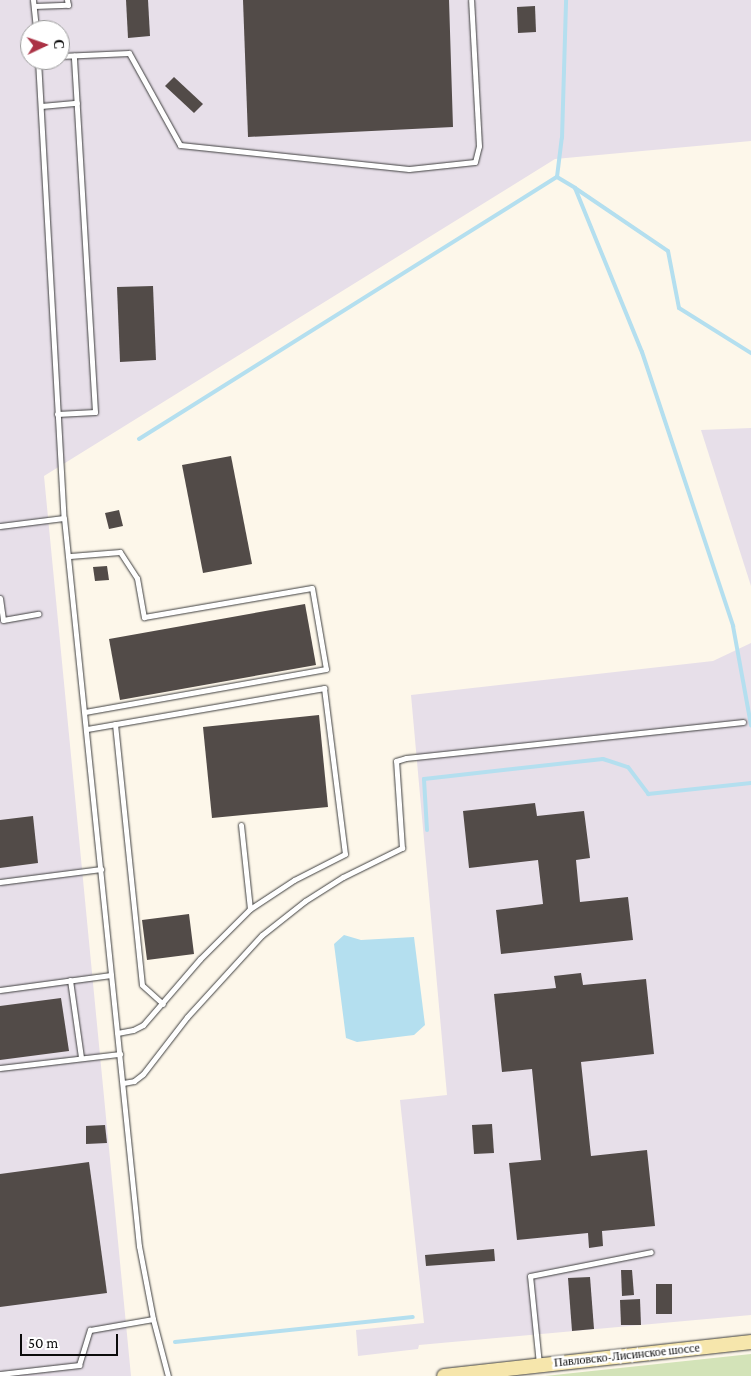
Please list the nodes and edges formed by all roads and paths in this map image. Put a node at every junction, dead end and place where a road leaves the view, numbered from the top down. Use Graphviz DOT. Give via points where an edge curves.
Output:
graph roads {
  1 [pos="33,0"];
  2 [pos="67,0"];
  3 [pos="471,0"];
  4 [pos="34,6"];
  5 [pos="35,20"];
  6 [pos="70,56"];
  7 [pos="74,56"];
  8 [pos="39,70"];
  9 [pos="77,103"];
  10 [pos="41,106"];
  11 [pos="57,414"];
  12 [pos="64,518"];
  13 [pos="0,526"];
  14 [pos="70,556"];
  15 [pos="0,598"];
  16 [pos="38,614"];
  17 [pos="1,620"];
  18 [pos="85,712"];
  19 [pos="742,722"];
  20 [pos="115,724"];
  21 [pos="87,729"];
  22 [pos="241,825"];
  23 [pos="101,869"];
  24 [pos="0,882"];
  25 [pos="250,909"];
  26 [pos="112,974"];
  27 [pos="70,980"];
  28 [pos="0,990"];
  29 [pos="163,1004"];
  30 [pos="117,1033"];
  31 [pos="120,1054"];
  32 [pos="82,1057"];
  33 [pos="0,1068"];
  34 [pos="123,1083"];
  35 [pos="651,1252"];
  36 [pos="153,1319"];
  37 [pos="751,1342"];
  38 [pos="539,1365"];
  39 [pos="0,1374"];
  40 [pos="168,1376"];
  41 [pos="444,1376"];
  1 -- 4 [label="lane"];
  2 -- 4 [label="lane" via="68,5"];
  3 -- 7 [label="lane" via="480,146 475,162 409,169 180,145 129,53"];
  4 -- 5 [label="lane"];
  6 -- 7 [label="lane"];
  7 -- 9 [label="lane"];
  8 -- 10 [label="lane"];
  9 -- 10 [label="lane"];
  9 -- 11 [label="lane" via="95,412"];
  10 -- 11 [label="lane"];
  11 -- 12 [label="lane"];
  12 -- 13 [label="lane"];
  12 -- 14 [label="lane"];
  14 -- 18 [label="lane"];
  14 -- 18 [label="lane" via="120,552 137,578 144,617 312,588 326,670"];
  15 -- 17 [label="lane"];
  16 -- 17 [label="lane"];
  18 -- 21 [label="lane"];
  19 -- 34 [label="lane" via="396,761 402,848 343,877 305,901 262,935 187,1017 143,1074 134,1081"];
  20 -- 21 [label="lane"];
  20 -- 25 [label="lane" via="324,688 345,854 294,880"];
  20 -- 29 [label="lane" via="142,985"];
  21 -- 23 [label="lane"];
  22 -- 25 [label="lane"];
  23 -- 24 [label="lane"];
  23 -- 26 [label="lane"];
  25 -- 29 [label="lane" via="200,959"];
  26 -- 27 [label="lane"];
  26 -- 30 [label="lane"];
  27 -- 28 [label="lane"];
  27 -- 32 [label="lane"];
  29 -- 30 [label="lane" via="144,1025"];
  30 -- 31 [label="lane"];
  31 -- 32 [label="lane"];
  31 -- 34 [label="lane"];
  32 -- 33 [label="lane"];
  34 -- 36 [label="lane" via="138,1246"];
  35 -- 38 [label="lane" via="530,1276"];
  36 -- 39 [label="lane" via="90,1330 79,1365"];
  36 -- 40 [label="lane"];
  37 -- 38 [label="main road, Павловско-Лисинское шоссе"];
  38 -- 41 [label="main road, Павловско-Лисинское шоссе"];
}
